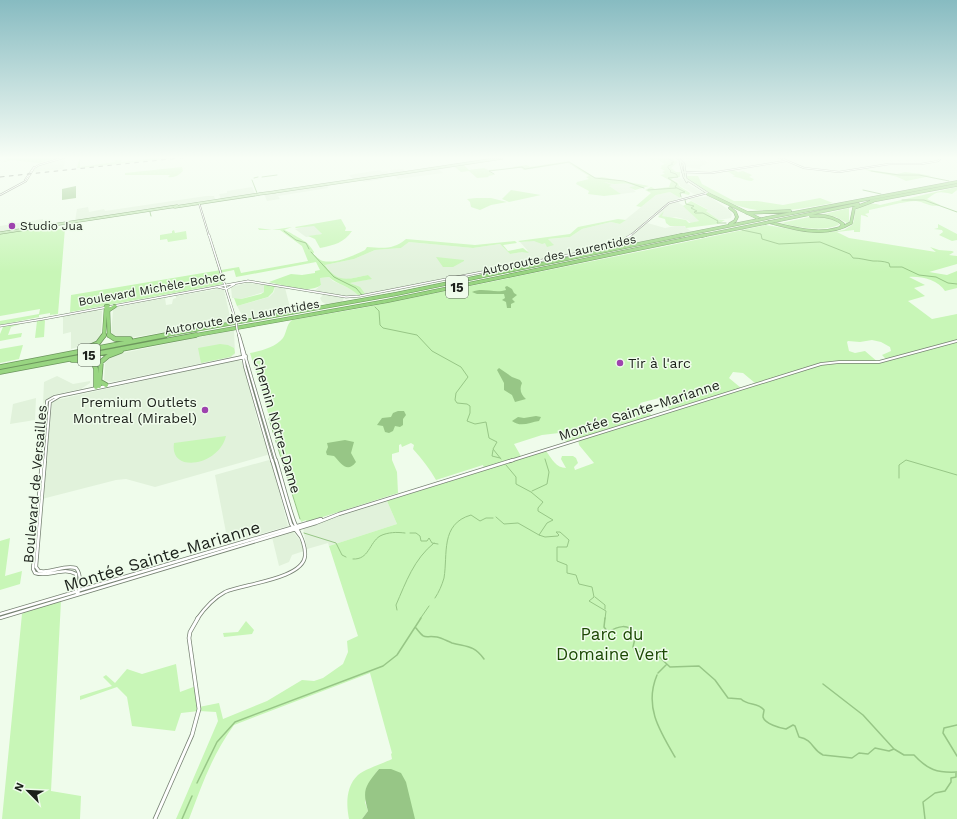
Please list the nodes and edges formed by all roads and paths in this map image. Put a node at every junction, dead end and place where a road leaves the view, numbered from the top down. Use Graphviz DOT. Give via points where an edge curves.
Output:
graph roads {
  1 [pos="252,195"];
  2 [pos="701,195"];
  3 [pos="710,195"];
  4 [pos="710,195"];
  5 [pos="885,195"];
  6 [pos="903,195"];
  7 [pos="720,201"];
  8 [pos="873,201"];
  9 [pos="200,203"];
  10 [pos="816,208"];
  11 [pos="746,213"];
  12 [pos="792,218"];
  13 [pos="712,230"];
  14 [pos="0,233"];
  15 [pos="235,284"];
  16 [pos="265,284"];
  17 [pos="225,285"];
  18 [pos="218,287"];
  19 [pos="226,289"];
  20 [pos="115,306"];
  21 [pos="108,307"];
  22 [pos="0,326"];
  23 [pos="238,329"];
  24 [pos="158,336"];
  25 [pos="957,341"];
  26 [pos="157,342"];
  27 [pos="241,352"];
  28 [pos="54,356"];
  29 [pos="243,357"];
  30 [pos="246,357"];
  31 [pos="234,358"];
  32 [pos="42,364"];
  33 [pos="0,367"];
  34 [pos="0,372"];
  35 [pos="99,381"];
  36 [pos="106,385"];
  37 [pos="97,388"];
  38 [pos="287,495"];
  39 [pos="283,496"];
  40 [pos="296,527"];
  41 [pos="78,592"];
  42 [pos="0,614"];
  43 [pos="0,618"];
  44 [pos="155,819"];
  1 -- 9 [label="main road"];
  2 -- 16 [label="street, Boulevard Michèle-Bohec" via="668,203 624,241 615,245 351,297"];
  3 -- 7 [label="highway"];
  4 -- 11 [label="main road"];
  5 -- 10 [label="highway, Autoroute des Laurentides / 15"];
  6 -- 8 [label="highway, Autoroute des Laurentides / 15"];
  7 -- 8 [label="highway" via="767,221 818,231 848,226 852,222 854,208"];
  7 -- 13 [label="highway" via="735,212 737,218 732,223"];
  8 -- 12 [label="highway, Autoroute des Laurentides / 15"];
  9 -- 14 [label="main road"];
  9 -- 17 [label="street, Chemin Notre-Dame"];
  10 -- 11 [label="highway"];
  10 -- 13 [label="highway, Autoroute des Laurentides / 15, bridge"];
  11 -- 12 [label="highway" via="805,229 830,230 843,225 839,220 826,216"];
  12 -- 26 [label="highway, Autoroute des Laurentides / 15, bridge" via="392,300"];
  13 -- 24 [label="highway, Autoroute des Laurentides / 15" via="386,296"];
  15 -- 16 [label="street, Boulevard Michèle-Bohec"];
  15 -- 17 [label="street, Boulevard Michèle-Bohec"];
  15 -- 19 [label="street"];
  16 -- 17 [label="street, Boulevard Michèle-Bohec" via="250,281"];
  17 -- 18 [label="street, Boulevard Michèle-Bohec"];
  17 -- 19 [label="street, Chemin Notre-Dame"];
  17 -- 21 [label="street, Boulevard Michèle-Bohec"];
  18 -- 19 [label="street"];
  18 -- 20 [label="street, Boulevard Michèle-Bohec"];
  19 -- 23 [label="street, Chemin Notre-Dame, bridge"];
  20 -- 21 [label="highway"];
  21 -- 22 [label="street, Boulevard Michèle-Bohec"];
  21 -- 24 [label="highway" via="108,333 111,337 123,340"];
  21 -- 28 [label="highway" via="105,335 102,340 86,348"];
  23 -- 27 [label="street, Chemin Notre-Dame"];
  23 -- 30 [label="street, Chemin Notre-Dame"];
  24 -- 28 [label="highway, Autoroute des Laurentides / 15"];
  25 -- 40 [label="street, Montée Sainte-Marianne" via="880,362 821,364"];
  26 -- 32 [label="highway, Autoroute des Laurentides / 15"];
  26 -- 35 [label="highway" via="118,351 106,357 100,364"];
  27 -- 29 [label="street, Chemin Notre-Dame"];
  27 -- 31 [label="street"];
  28 -- 33 [label="highway, Autoroute des Laurentides / 15"];
  29 -- 30 [label="street, Boulevard de Versailles"];
  29 -- 31 [label="street, Boulevard de Versailles"];
  29 -- 37 [label="street, Boulevard de Versailles"];
  29 -- 39 [label="street, Chemin Notre-Dame"];
  30 -- 38 [label="street, Chemin Notre-Dame"];
  31 -- 36 [label="street, Boulevard de Versailles"];
  32 -- 34 [label="highway, Autoroute des Laurentides / 15"];
  32 -- 37 [label="highway" via="77,360 90,362 96,367"];
  35 -- 36 [label="highway"];
  35 -- 37 [label="highway"];
  36 -- 37 [label="street, Boulevard de Versailles"];
  37 -- 41 [label="street, Boulevard de Versailles" via="57,395 49,400 46,406 33,568 35,573 42,575 68,570 74,572"];
  38 -- 39 [label="street"];
  38 -- 40 [label="street, Chemin Notre-Dame"];
  39 -- 40 [label="street, Chemin Notre-Dame" via="291,524"];
  40 -- 41 [label="street, Montée Sainte-Marianne"];
  40 -- 44 [label="street" via="306,554 297,569 221,594 190,629 199,711 192,736"];
  41 -- 42 [label="street, Montée Sainte-Marianne"];
  41 -- 43 [label="street, Montée Sainte-Marianne"];
}
